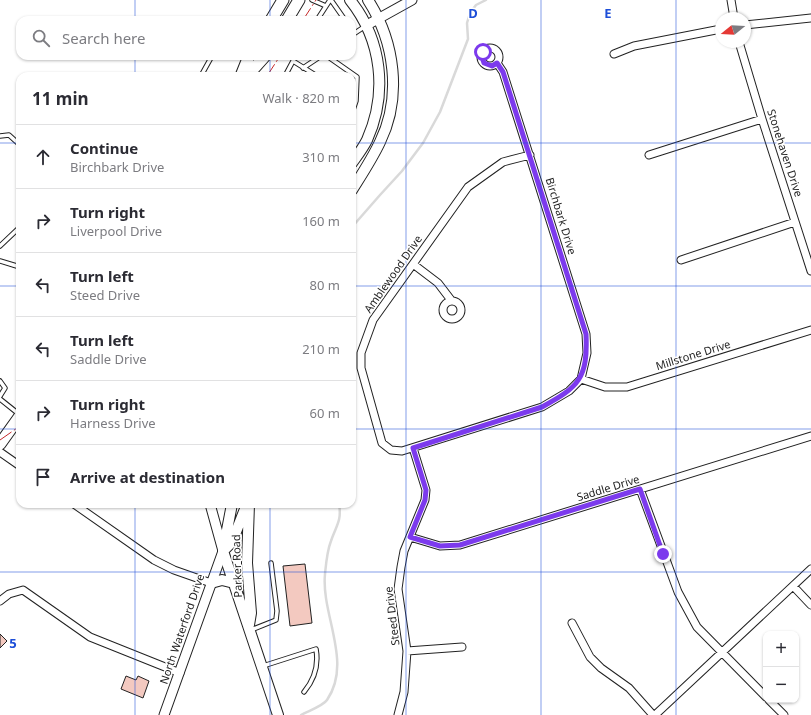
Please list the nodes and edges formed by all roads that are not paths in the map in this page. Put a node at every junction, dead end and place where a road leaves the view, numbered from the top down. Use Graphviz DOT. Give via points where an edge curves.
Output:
graph roads {
  1 [pos="299,0"];
  2 [pos="312,0"];
  3 [pos="331,0"];
  4 [pos="350,0"];
  5 [pos="368,0"];
  6 [pos="412,0"];
  7 [pos="731,0"];
  8 [pos="280,1"];
  9 [pos="326,6"];
  10 [pos="733,12"];
  11 [pos="273,16"];
  12 [pos="289,16"];
  13 [pos="320,16"];
  14 [pos="342,16"];
  15 [pos="811,18"];
  16 [pos="379,19"];
  17 [pos="751,24"];
  18 [pos="367,25"];
  19 [pos="715,30"];
  20 [pos="356,32"];
  21 [pos="741,48"];
  22 [pos="614,54"];
  23 [pos="210,60"];
  24 [pos="247,60"];
  25 [pos="262,60"];
  26 [pos="315,60"];
  27 [pos="333,60"];
  28 [pos="497,63"];
  29 [pos="304,68"];
  30 [pos="203,72"];
  31 [pos="243,72"];
  32 [pos="251,72"];
  33 [pos="287,72"];
  34 [pos="310,72"];
  35 [pos="350,72"];
  36 [pos="356,76"];
  37 [pos="356,101"];
  38 [pos="762,119"];
  39 [pos="0,136"];
  40 [pos="16,141"];
  41 [pos="649,154"];
  42 [pos="530,155"];
  43 [pos="356,156"];
  44 [pos="356,183"];
  45 [pos="795,222"];
  46 [pos="16,230"];
  47 [pos="0,246"];
  48 [pos="681,260"];
  49 [pos="0,261"];
  50 [pos="413,264"];
  51 [pos="16,266"];
  52 [pos="811,271"];
  53 [pos="451,300"];
  54 [pos="811,330"];
  55 [pos="581,379"];
  56 [pos="0,381"];
  57 [pos="0,398"];
  58 [pos="16,412"];
  59 [pos="16,421"];
  60 [pos="811,436"];
  61 [pos="0,444"];
  62 [pos="413,448"];
  63 [pos="0,452"];
  64 [pos="16,463"];
  65 [pos="640,489"];
  66 [pos="80,508"];
  67 [pos="211,508"];
  68 [pos="231,508"];
  69 [pos="245,508"];
  70 [pos="247,508"];
  71 [pos="410,537"];
  72 [pos="224,551"];
  73 [pos="271,563"];
  74 [pos="811,569"];
  75 [pos="211,583"];
  76 [pos="234,583"];
  77 [pos="794,587"];
  78 [pos="0,601"];
  79 [pos="811,605"];
  80 [pos="572,623"];
  81 [pos="249,629"];
  82 [pos="462,647"];
  83 [pos="407,651"];
  84 [pos="721,652"];
  85 [pos="262,666"];
  86 [pos="180,673"];
  87 [pos="304,692"];
  88 [pos="763,694"];
  89 [pos="772,703"];
  90 [pos="164,715"];
  91 [pos="278,715"];
  92 [pos="398,715"];
  93 [pos="654,715"];
  94 [pos="784,715"];
  1 -- 12 [label="main road"];
  2 -- 9 [label="lane"];
  3 -- 9 [label="lane"];
  3 -- 14 [label="lane"];
  4 -- 18 [label="main road"];
  5 -- 16 [label="main road"];
  6 -- 16 [label="street"];
  7 -- 10 [label="street"];
  8 -- 11 [label="main road"];
  9 -- 13 [label="lane"];
  15 -- 17 [label="street"];
  16 -- 18 [label="street"];
  16 -- 44 [label="main road" via="390,49 392,106 380,142"];
  18 -- 20 [label="lane"];
  18 -- 43 [label="main road" via="374,44 381,86 373,124"];
  19 -- 22 [label="street" via="634,46"];
  21 -- 38 [label="street, Stonehaven Drive"];
  23 -- 30 [label="lane"];
  24 -- 31 [label="main road"];
  25 -- 32 [label="main road"];
  26 -- 29 [label="lane"];
  27 -- 35 [label="lane"];
  28 -- 42 [label="street, Birchbark Drive" via="503,72"];
  29 -- 33 [label="lane" via="293,62"];
  29 -- 34 [label="lane"];
  36 -- 37 [label="lane"];
  38 -- 41 [label="street"];
  38 -- 45 [label="street, Stonehaven Drive"];
  39 -- 40 [label="lane" via="10,135"];
  42 -- 50 [label="street, Amblewood Drive" via="504,162 468,187"];
  42 -- 55 [label="street, Birchbark Drive" via="586,334 587,353"];
  45 -- 48 [label="street"];
  45 -- 52 [label="street, Stonehaven Drive"];
  46 -- 47 [label="lane"];
  49 -- 51 [label="lane"];
  50 -- 53 [label="street" via="438,284"];
  50 -- 62 [label="street, Amblewood Drive" via="373,320 361,353 361,368 382,443 391,450"];
  54 -- 55 [label="street, Millstone Drive" via="628,387 605,387"];
  55 -- 62 [label="street, Amblewood Drive" via="569,391 542,407"];
  56 -- 57 [label="lane" via="6,388"];
  57 -- 58 [label="lane"];
  59 -- 61 [label="main road"];
  60 -- 65 [label="street, Saddle Drive"];
  62 -- 71 [label="street, Steed Drive" via="426,490 425,500"];
  63 -- 64 [label="street"];
  65 -- 71 [label="street, Saddle Drive" via="460,545 440,546"];
  65 -- 84 [label="street" via="678,592 697,627"];
  66 -- 75 [label="street" via="154,560"];
  67 -- 72 [label="street"];
  68 -- 72 [label="main road, Parker Road"];
  69 -- 72 [label="main road, Parker Road" via="232,542"];
  70 -- 81 [label="main road, Parker Road" via="247,563 251,613"];
  71 -- 83 [label="street, Steed Drive" via="403,556 398,589"];
  72 -- 75 [label="street, North Waterford Drive"];
  72 -- 76 [label="main road, Parker Road"];
  73 -- 81 [label="lane" via="276,620"];
  74 -- 77 [label="street"];
  75 -- 76 [label="main road" via="222,580"];
  75 -- 86 [label="street, North Waterford Drive"];
  76 -- 81 [label="main road, Parker Road"];
  77 -- 79 [label="street"];
  77 -- 84 [label="street"];
  78 -- 86 [label="street" via="9,594 23,590 90,637"];
  80 -- 93 [label="street" via="590,657 629,688"];
  81 -- 85 [label="main road, Parker Road"];
  82 -- 83 [label="street"];
  83 -- 92 [label="street, Steed Drive" via="404,692"];
  84 -- 88 [label="street"];
  84 -- 93 [label="street"];
  85 -- 87 [label="lane" via="316,650 317,666"];
  85 -- 91 [label="main road, Parker Road"];
  86 -- 90 [label="street, North Waterford Drive"];
  89 -- 94 [label="street"];
}
